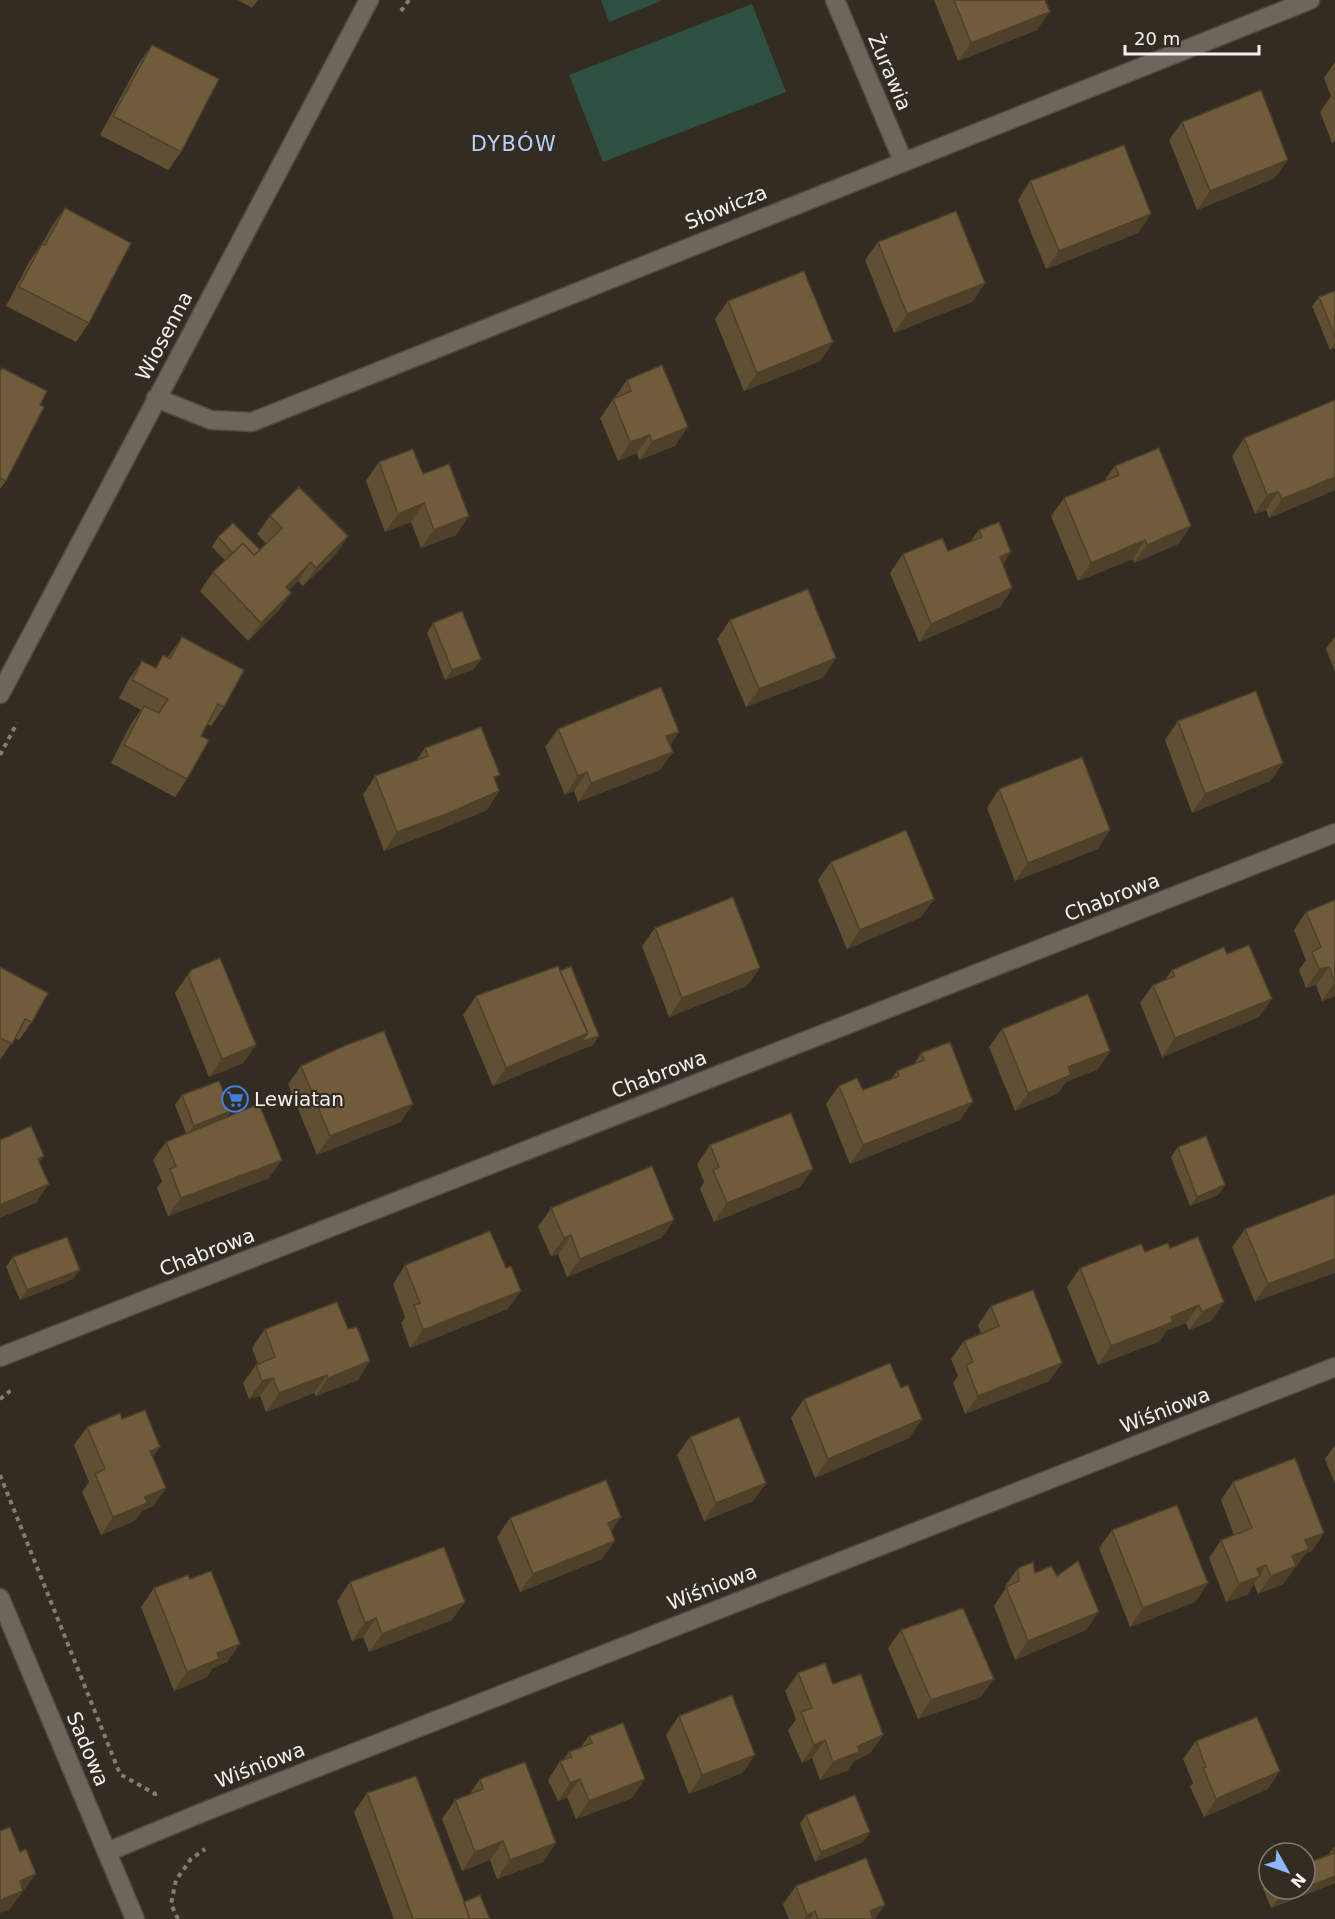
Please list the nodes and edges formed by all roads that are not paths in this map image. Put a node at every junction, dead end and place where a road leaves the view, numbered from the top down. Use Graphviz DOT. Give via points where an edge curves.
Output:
graph roads {
  1 [pos="369,0"];
  2 [pos="835,0"];
  3 [pos="1310,0"];
  4 [pos="903,161"];
  5 [pos="156,398"];
  6 [pos="0,694"];
  7 [pos="1335,833"];
  8 [pos="0,1358"];
  9 [pos="1335,1367"];
  10 [pos="0,1598"];
  11 [pos="107,1852"];
  12 [pos="135,1919"];
  1 -- 5 [label="street, Wiosenna"];
  2 -- 4 [label="street, Żurawia"];
  3 -- 4 [label="street, Słowicza"];
  4 -- 5 [label="street, Słowicza" via="252,422 211,420"];
  5 -- 6 [label="street, Wiosenna"];
  7 -- 8 [label="street, Chabrowa"];
  9 -- 11 [label="street, Wiśniowa"];
  10 -- 11 [label="street, Sadowa"];
  11 -- 12 [label="street, Sadowa"];
}
